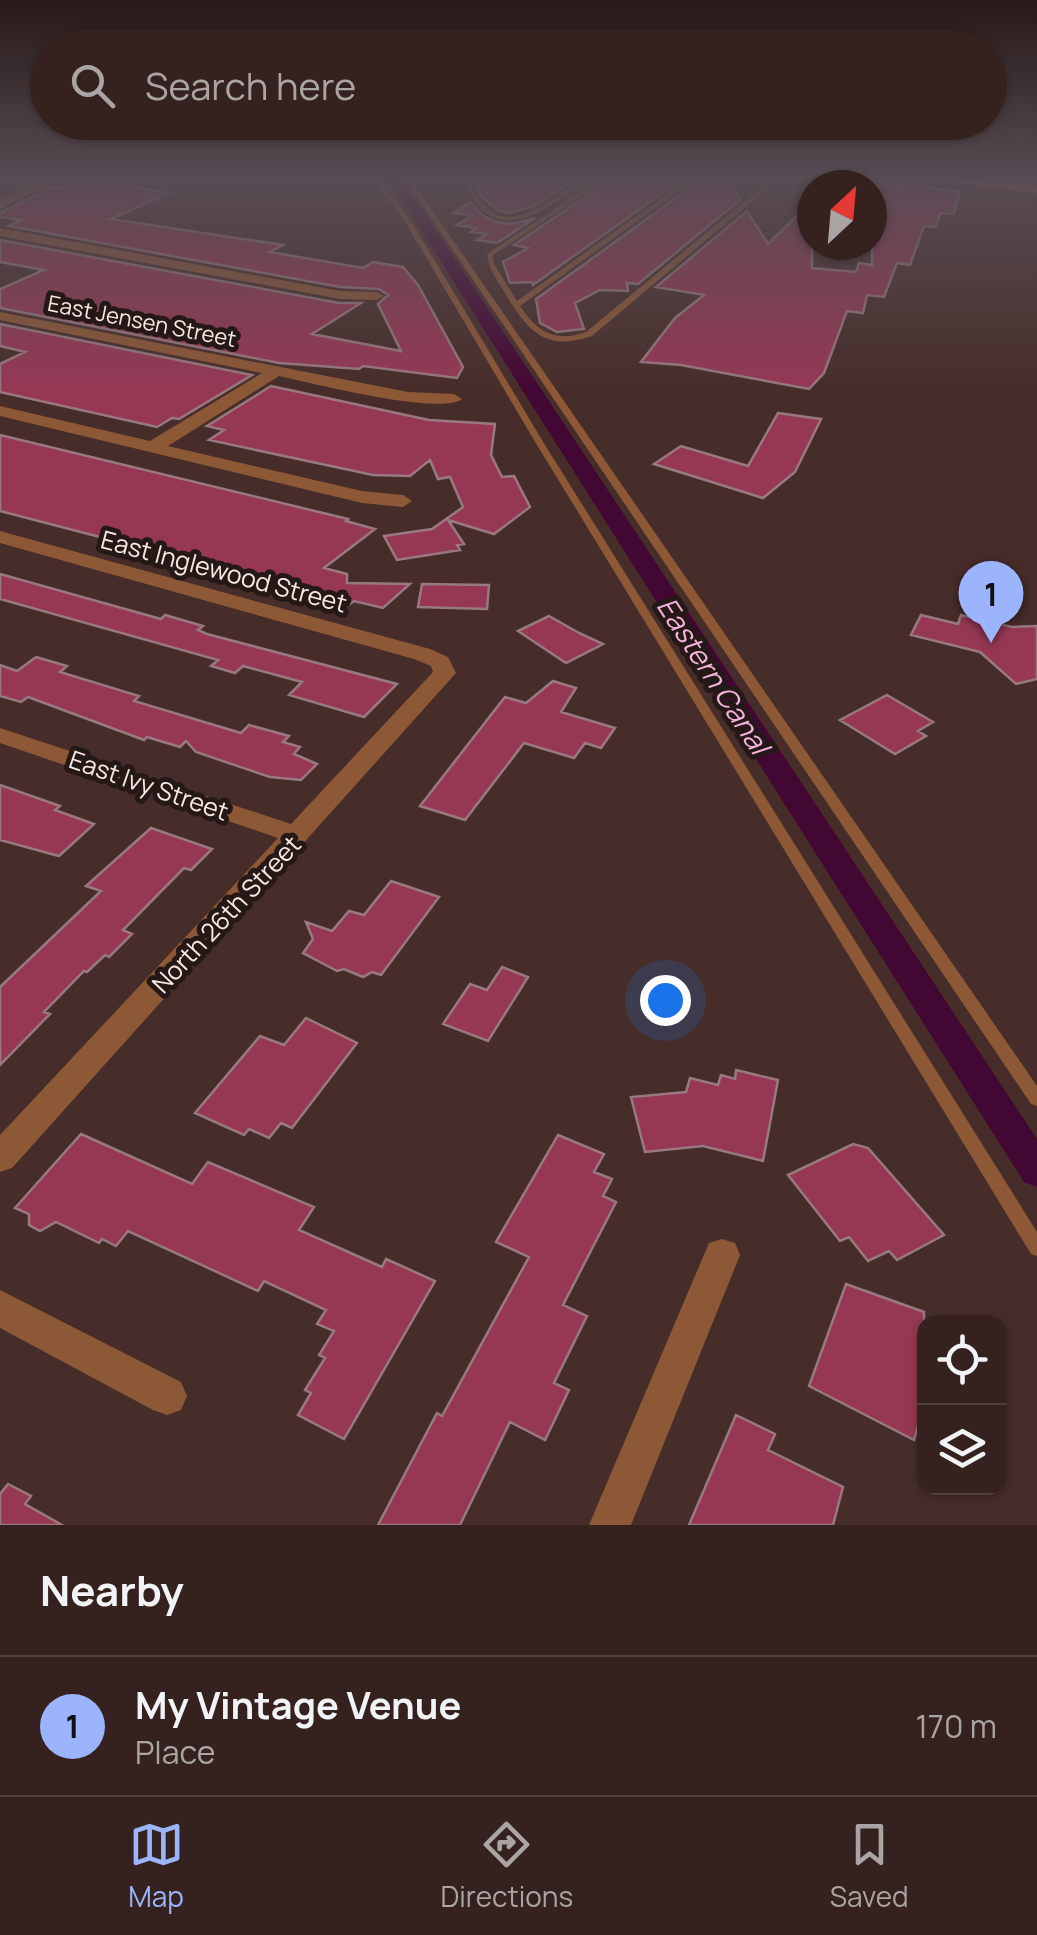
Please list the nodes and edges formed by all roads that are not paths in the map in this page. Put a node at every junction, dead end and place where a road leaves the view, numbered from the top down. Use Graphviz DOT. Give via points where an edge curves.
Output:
graph roads {
  1 [pos="93,249"];
  2 [pos="425,249"];
  3 [pos="456,249"];
  4 [pos="495,249"];
  5 [pos="593,249"];
  6 [pos="691,249"];
  7 [pos="377,296"];
  8 [pos="516,304"];
  9 [pos="0,316"];
  10 [pos="276,371"];
  11 [pos="454,399"];
  12 [pos="0,411"];
  13 [pos="153,447"];
  14 [pos="403,501"];
  15 [pos="0,537"];
  16 [pos="444,656"];
  17 [pos="0,734"];
  18 [pos="298,836"];
  19 [pos="1037,1099"];
  20 [pos="0,1158"];
  21 [pos="1037,1248"];
  22 [pos="722,1255"];
  23 [pos="0,1308"];
  24 [pos="167,1396"];
  25 [pos="610,1525"];
  1 -- 7 [label="street" via="340,295"];
  2 -- 21 [label="lane"];
  3 -- 19 [label="lane"];
  4 -- 8 [label="lane" via="491,264"];
  5 -- 8 [label="lane"];
  6 -- 8 [label="lane" via="584,337 540,334"];
  9 -- 10 [label="street, East Jensen Street"];
  10 -- 11 [label="street, East Jensen Street" via="408,397"];
  10 -- 13 [label="street"];
  12 -- 13 [label="street"];
  13 -- 14 [label="street"];
  15 -- 16 [label="street, East Inglewood Street"];
  16 -- 18 [label="street, North 26th Street" via="438,685"];
  17 -- 18 [label="street, East Ivy Street"];
  18 -- 20 [label="street, North 26th Street"];
  22 -- 25 [label="street"];
  23 -- 24 [label="street"];
}
